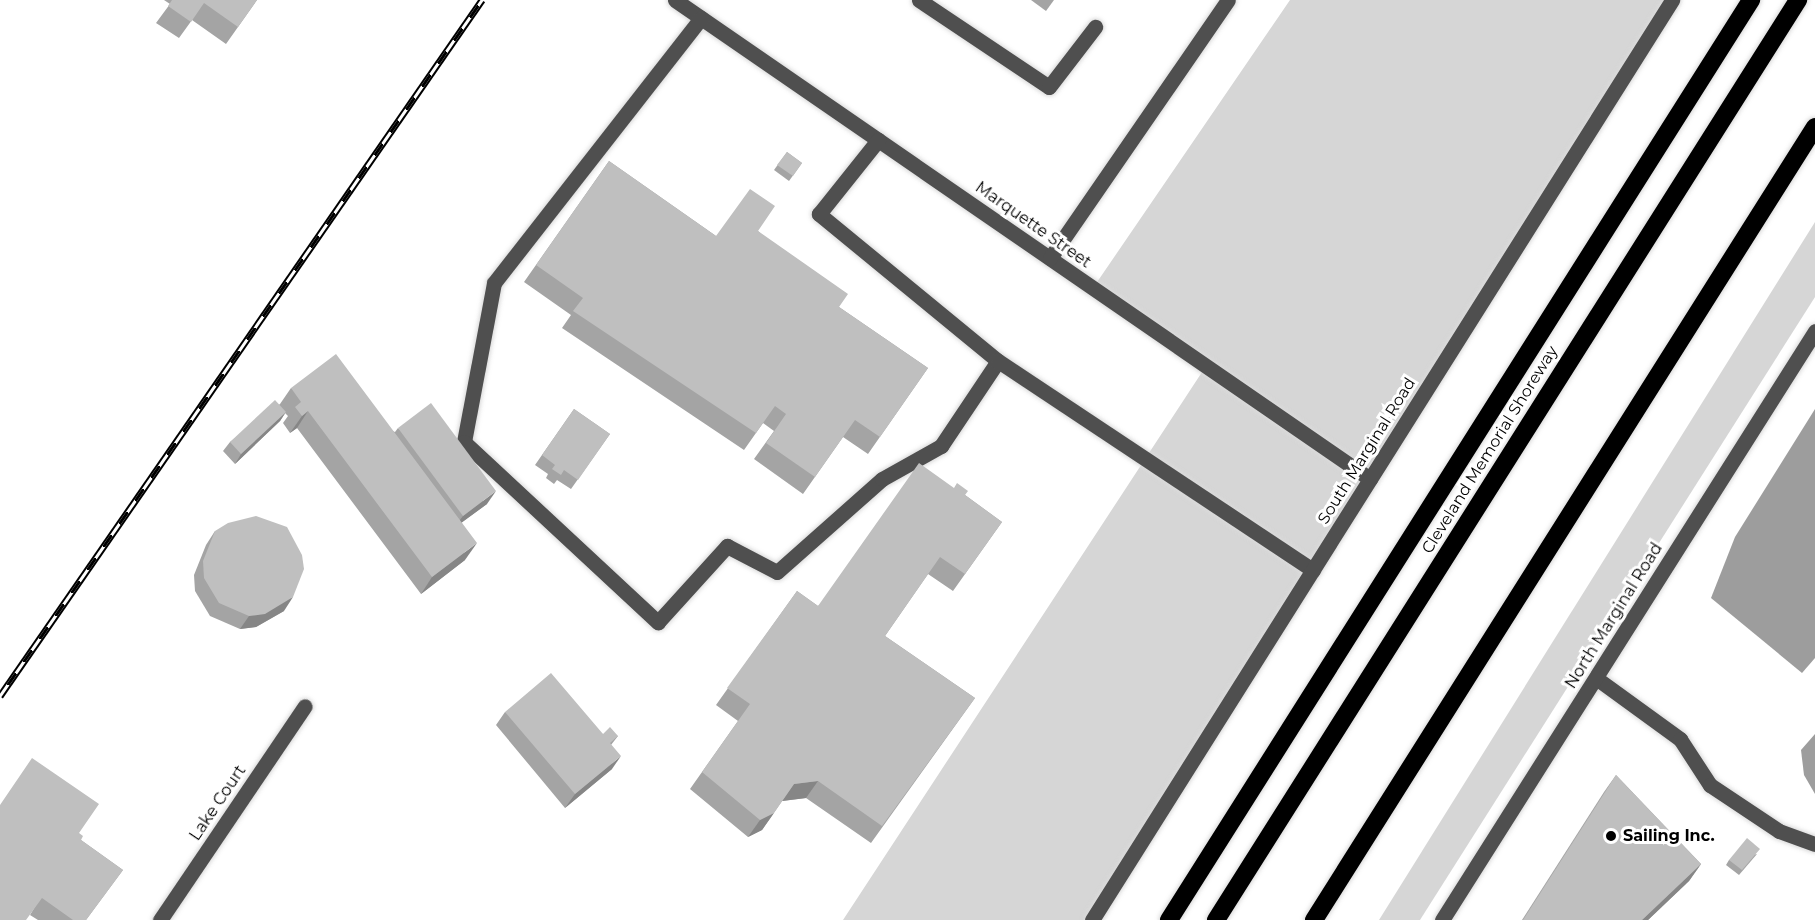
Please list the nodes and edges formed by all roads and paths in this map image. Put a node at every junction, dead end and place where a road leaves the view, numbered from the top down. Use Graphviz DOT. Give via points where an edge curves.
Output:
graph roads {
  1 [pos="675,0"];
  2 [pos="919,0"];
  3 [pos="1228,0"];
  4 [pos="1672,0"];
  5 [pos="1751,0"];
  6 [pos="1798,0"];
  7 [pos="701,18"];
  8 [pos="1095,27"];
  9 [pos="1815,127"];
  10 [pos="878,140"];
  11 [pos="1050,258"];
  12 [pos="1815,331"];
  13 [pos="998,361"];
  14 [pos="1370,479"];
  15 [pos="1313,570"];
  16 [pos="1596,678"];
  17 [pos="304,706"];
  18 [pos="1815,844"];
  19 [pos="160,920"];
  20 [pos="1092,920"];
  21 [pos="1169,920"];
  22 [pos="1216,920"];
  23 [pos="1314,920"];
  24 [pos="1442,920"];
  1 -- 7 [label="street, Marquette Street"];
  2 -- 8 [label="street" via="1049,87"];
  3 -- 11 [label="street"];
  4 -- 14 [label="street, South Marginal Road"];
  5 -- 21 [label="highway"];
  6 -- 22 [label="highway, Cleveland Memorial Shoreway"];
  7 -- 10 [label="street, Marquette Street"];
  7 -- 13 [label="street" via="494,283 464,442 658,622 727,546 777,572 882,479 941,446"];
  9 -- 23 [label="highway"];
  10 -- 11 [label="street, Marquette Street"];
  10 -- 13 [label="street" via="819,214"];
  11 -- 14 [label="street, Marquette Street"];
  12 -- 16 [label="street, North Marginal Road"];
  13 -- 15 [label="street"];
  14 -- 15 [label="street, South Marginal Road"];
  15 -- 20 [label="street, South Marginal Road"];
  16 -- 18 [label="street" via="1680,739 1710,785 1779,831"];
  16 -- 24 [label="street, North Marginal Road"];
  17 -- 19 [label="street, Lake Court"];
}
